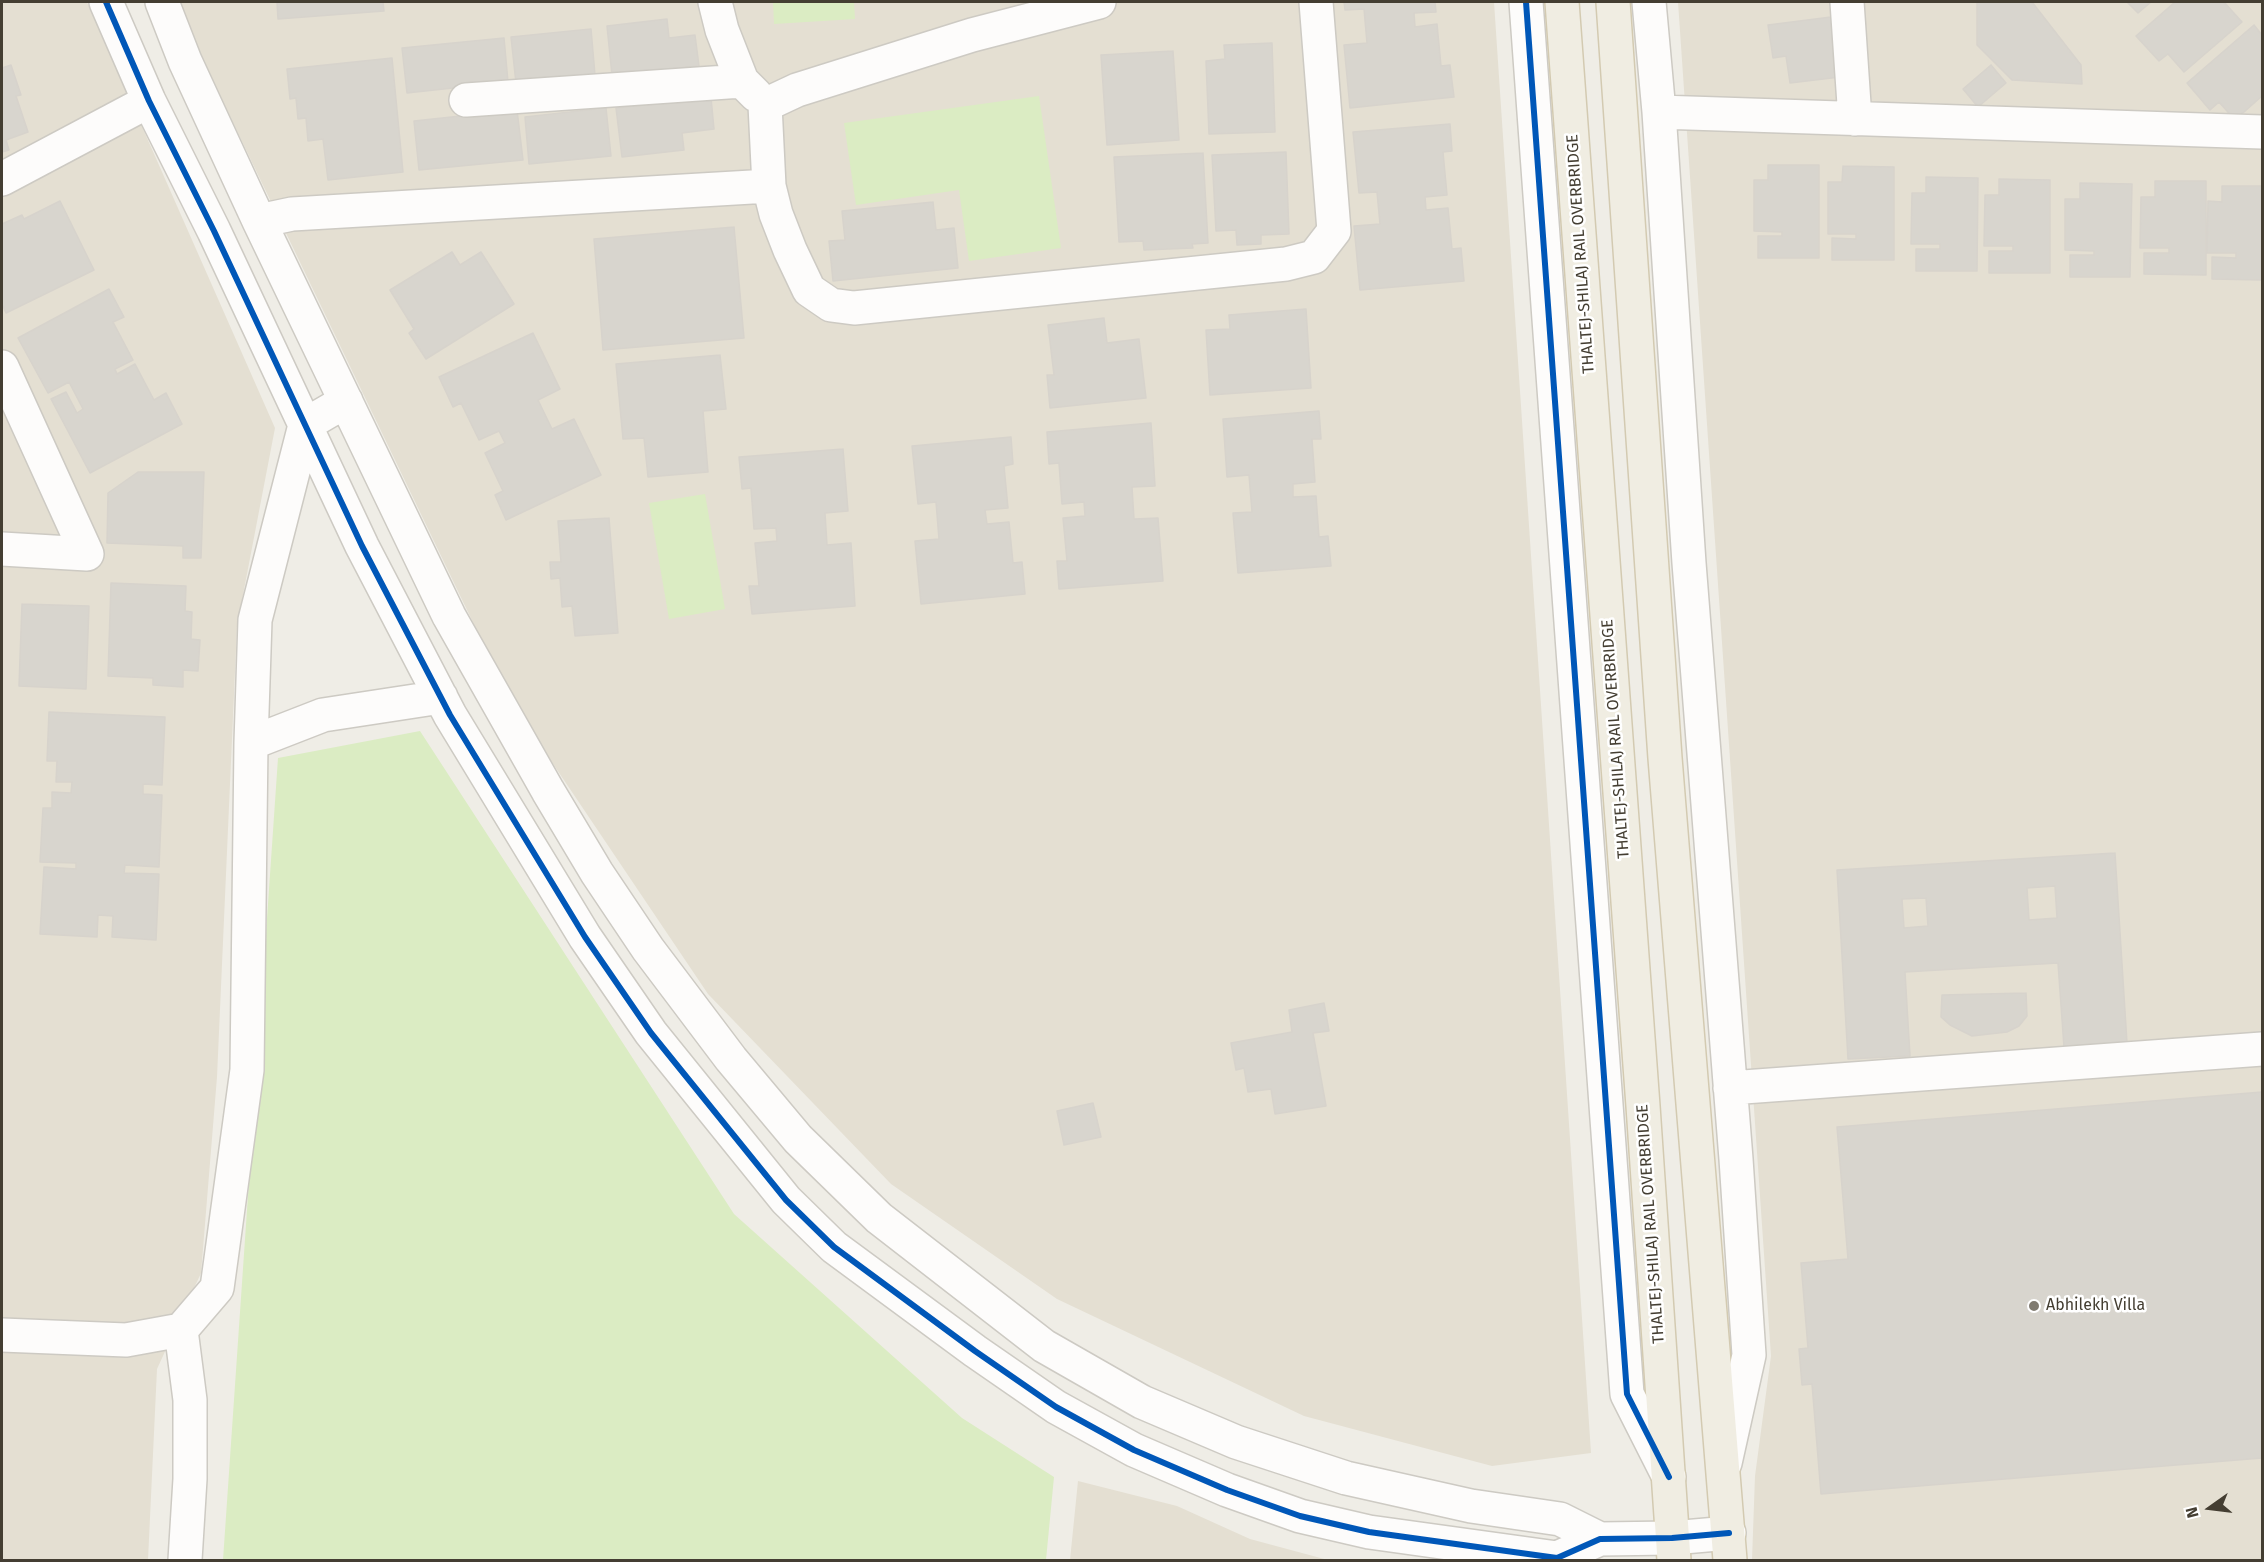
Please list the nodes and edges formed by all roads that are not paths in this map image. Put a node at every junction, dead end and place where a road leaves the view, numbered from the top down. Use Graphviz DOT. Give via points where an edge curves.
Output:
graph roads {
  1 [pos="106,2"];
  2 [pos="162,2"];
  3 [pos="715,2"];
  4 [pos="1099,2"];
  5 [pos="1316,2"];
  6 [pos="1526,2"];
  7 [pos="1562,2"];
  8 [pos="1613,2"];
  9 [pos="1649,2"];
  10 [pos="1847,2"];
  11 [pos="742,81"];
  12 [pos="466,100"];
  13 [pos="148,101"];
  14 [pos="765,105"];
  15 [pos="1659,112"];
  16 [pos="1855,119"];
  17 [pos="2262,132"];
  18 [pos="2,179"];
  19 [pos="769,186"];
  20 [pos="259,221"];
  21 [pos="2,367"];
  22 [pos="346,401"];
  23 [pos="305,424"];
  24 [pos="2,549"];
  25 [pos="441,697"];
  26 [pos="251,743"];
  27 [pos="2262,1049"];
  28 [pos="1730,1088"];
  29 [pos="181,1330"];
  30 [pos="2,1335"];
  31 [pos="1724,1471"];
  32 [pos="1669,1476"];
  33 [pos="1599,1539"];
  34 [pos="1730,1547"];
  35 [pos="1673,1549"];
  36 [pos="185,1560"];
  1 -- 13 [label="street"];
  2 -- 20 [label="street"];
  3 -- 11 [label="street"];
  4 -- 14 [label="street" via="972,35 797,90"];
  5 -- 19 [label="street" via="1334,231 1314,257 1286,264 854,308 831,305 809,290 776,214"];
  6 -- 32 [label="street" via="1627,1394"];
  7 -- 32 [label="main road, THALTEJ-SHILAJ RAIL OVERBRIDGE"];
  8 -- 31 [label="main road" via="1665,758"];
  9 -- 15 [label="street"];
  10 -- 16 [label="street"];
  11 -- 12 [label="street"];
  11 -- 14 [label="street"];
  13 -- 18 [label="street"];
  13 -- 23 [label="street"];
  14 -- 19 [label="street"];
  15 -- 16 [label="street"];
  15 -- 28 [label="street"];
  16 -- 17 [label="street"];
  19 -- 20 [label="street" via="292,214"];
  20 -- 22 [label="street"];
  21 -- 24 [label="street" via="87,554"];
  22 -- 23 [label="street"];
  22 -- 33 [label="street" via="449,616 597,873 648,949 731,1059 798,1139 879,1218 1044,1346 1142,1402 1236,1442 1346,1478 1471,1506 1560,1519"];
  23 -- 25 [label="street" via="362,546"];
  23 -- 26 [label="street" via="255,620"];
  25 -- 26 [label="street" via="323,715"];
  25 -- 33 [label="street" via="585,937 651,1033 786,1200 834,1247 889,1289 1056,1407 1134,1450 1300,1516 1370,1532 1557,1558"];
  26 -- 29 [label="street" via="247,1070 217,1288"];
  27 -- 28 [label="street"];
  28 -- 31 [label="street" via="1749,1355"];
  29 -- 30 [label="street" via="126,1340"];
  29 -- 36 [label="street" via="190,1400"];
  31 -- 34 [label="main road"];
  32 -- 35 [label="main road, THALTEJ-SHILAJ RAIL OVERBRIDGE"];
  33 -- 35 [label="street"];
  34 -- 35 [label="street"];
}
